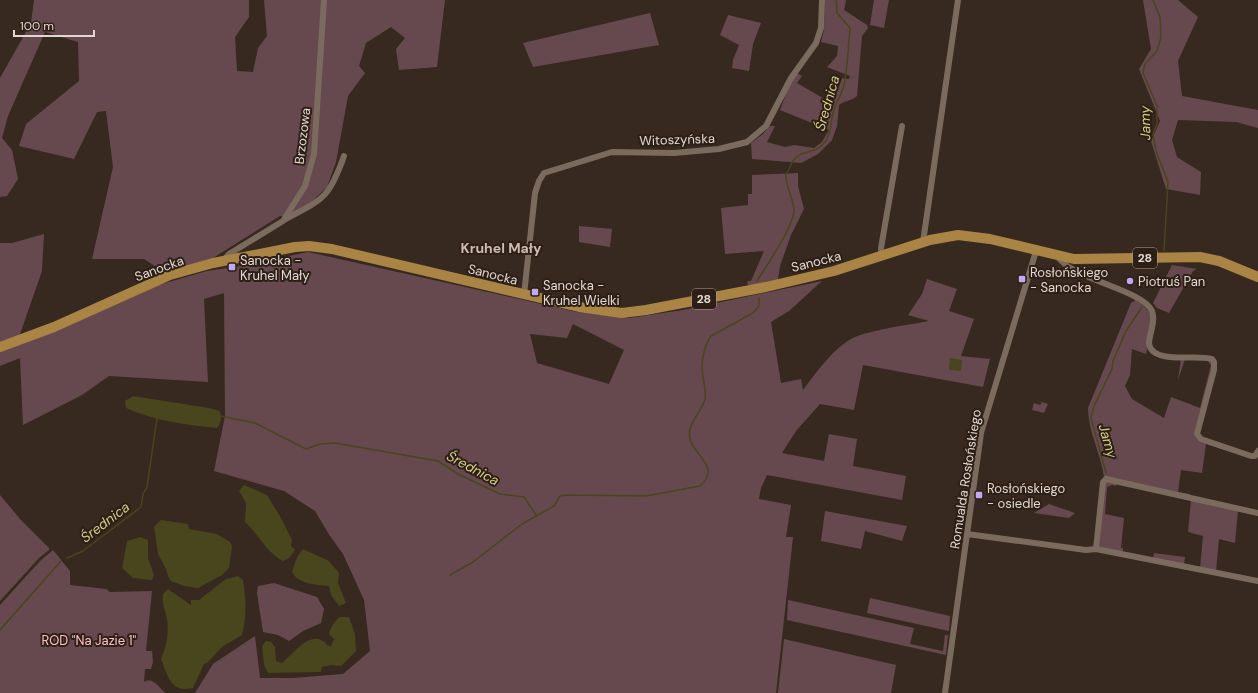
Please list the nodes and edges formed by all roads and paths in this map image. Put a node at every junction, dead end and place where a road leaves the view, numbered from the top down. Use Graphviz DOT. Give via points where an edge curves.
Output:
graph roads {
  1 [pos="324,0"];
  2 [pos="822,0"];
  3 [pos="958,0"];
  4 [pos="902,126"];
  5 [pos="344,156"];
  6 [pos="283,220"];
  7 [pos="923,242"];
  8 [pos="1036,251"];
  9 [pos="882,256"];
  10 [pos="1058,257"];
  11 [pos="223,261"];
  12 [pos="1256,276"];
  13 [pos="524,295"];
  14 [pos="0,347"];
  15 [pos="1258,451"];
  16 [pos="1258,513"];
  17 [pos="966,534"];
  18 [pos="1096,549"];
  19 [pos="1258,581"];
  20 [pos="944,693"];
  1 -- 6 [label="street, Brzozowa" via="314,154 305,186"];
  2 -- 13 [label="street, Witoszyńska" via="821,28 816,43 791,78 766,126 747,142 719,149 674,153 612,152 544,173 535,193"];
  3 -- 7 [label="street"];
  4 -- 9 [label="street" via="881,248"];
  5 -- 6 [label="street" via="330,190 317,203"];
  6 -- 11 [label="street, Brzozowa" via="229,254"];
  7 -- 8 [label="main road, Sanocka / 28" via="943,237 970,236"];
  7 -- 9 [label="main road, Sanocka / 28"];
  8 -- 10 [label="main road, 28"];
  8 -- 17 [label="street, Romualda Rosłońskiego" via="981,433"];
  9 -- 13 [label="main road, Sanocka / 28" via="834,271 766,287 631,312 593,310"];
  10 -- 12 [label="main road, 28" via="1074,260 1200,257 1219,261"];
  10 -- 15 [label="street" via="1068,267 1148,305 1152,310 1153,324 1148,344 1152,352 1163,356 1209,358 1214,362 1197,430 1199,437 1251,456 1255,456"];
  11 -- 13 [label="main road, Sanocka / 28" via="295,247 315,246"];
  11 -- 14 [label="main road, Sanocka / 28" via="160,279 54,327"];
  16 -- 18 [label="street" via="1106,479 1103,482"];
  17 -- 18 [label="street" via="1086,550"];
  17 -- 20 [label="street, Romualda Rosłońskiego"];
  18 -- 19 [label="street"];
}
